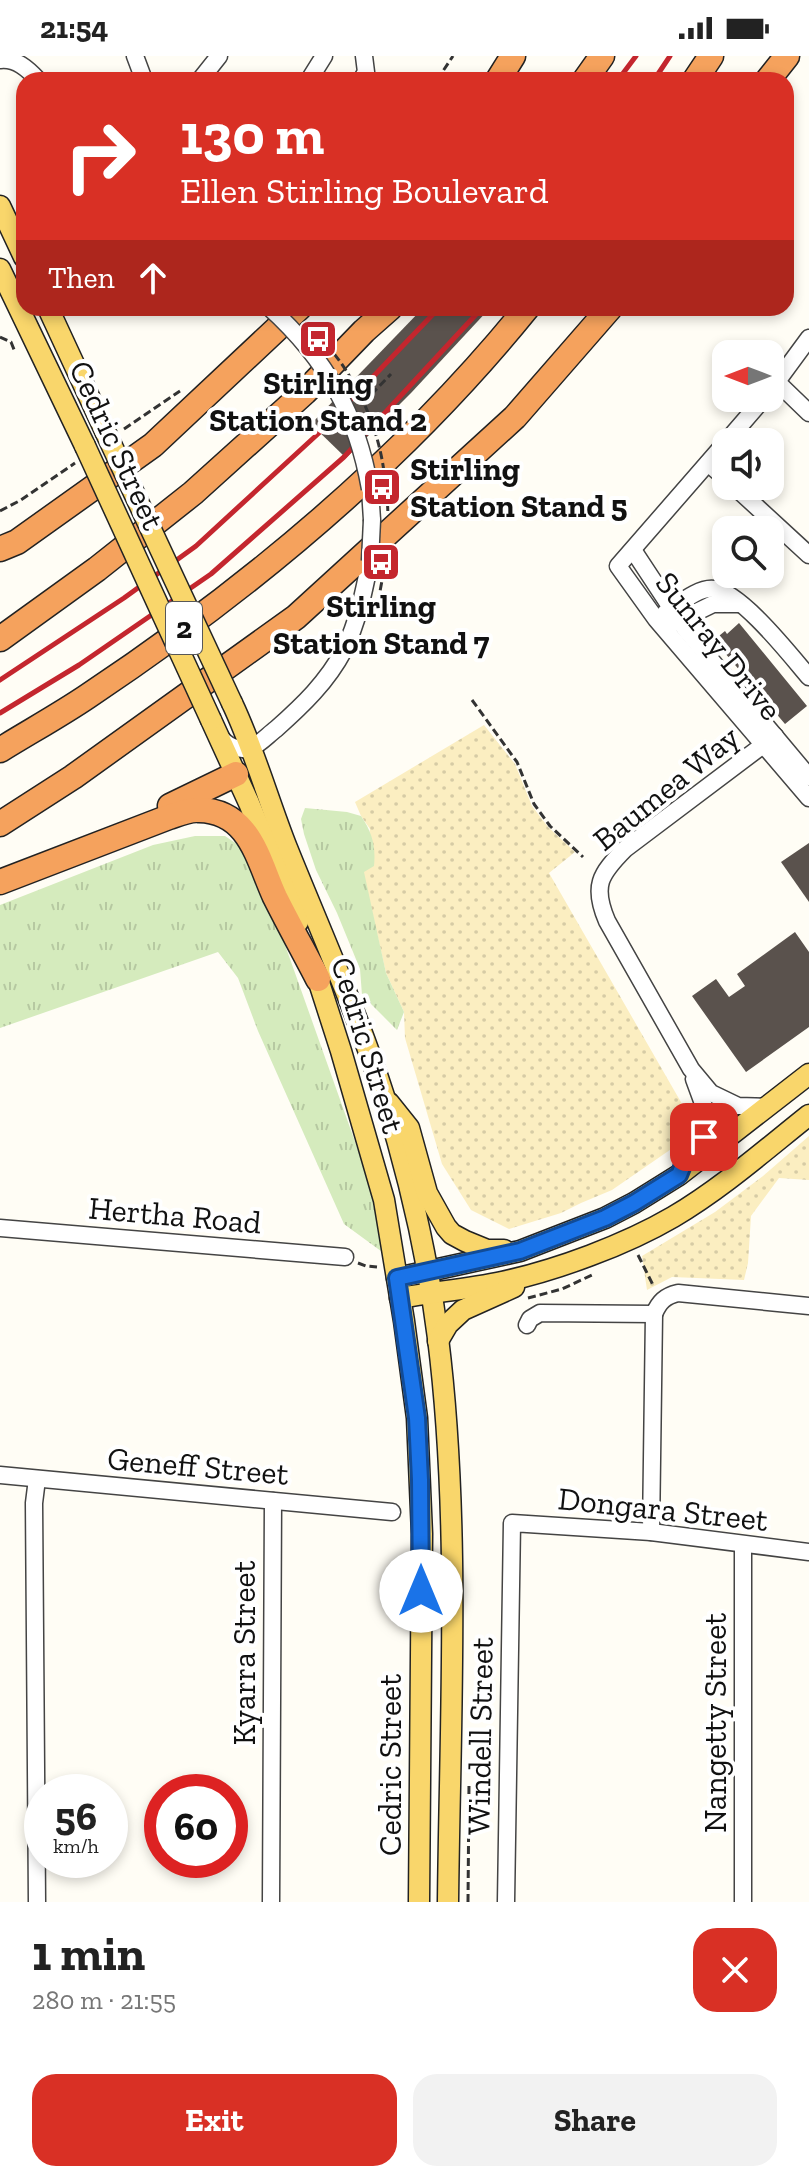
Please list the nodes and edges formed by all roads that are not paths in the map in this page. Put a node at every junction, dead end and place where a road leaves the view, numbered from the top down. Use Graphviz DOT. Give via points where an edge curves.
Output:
graph roads {
  1 [pos="219,56"];
  2 [pos="787,56"];
  3 [pos="0,60"];
  4 [pos="31,72"];
  5 [pos="206,72"];
  6 [pos="774,72"];
  7 [pos="0,206"];
  8 [pos="16,240"];
  9 [pos="0,269"];
  10 [pos="16,303"];
  11 [pos="22,316"];
  12 [pos="52,316"];
  13 [pos="279,316"];
  14 [pos="290,316"];
  15 [pos="381,316"];
  16 [pos="520,316"];
  17 [pos="603,316"];
  18 [pos="809,338"];
  19 [pos="784,373"];
  20 [pos="784,394"];
  21 [pos="752,412"];
  22 [pos="809,413"];
  23 [pos="738,428"];
  24 [pos="712,458"];
  25 [pos="708,463"];
  26 [pos="712,467"];
  27 [pos="750,500"];
  28 [pos="0,549"];
  29 [pos="633,550"];
  30 [pos="809,555"];
  31 [pos="668,619"];
  32 [pos="0,639"];
  33 [pos="809,677"];
  34 [pos="87,697"];
  35 [pos="769,740"];
  36 [pos="0,750"];
  37 [pos="251,757"];
  38 [pos="0,768"];
  39 [pos="809,777"];
  40 [pos="809,798"];
  41 [pos="0,824"];
  42 [pos="128,833"];
  43 [pos="0,882"];
  44 [pos="318,979"];
  45 [pos="691,1069"];
  46 [pos="809,1074"];
  47 [pos="384,1097"];
  48 [pos="768,1107"];
  49 [pos="809,1115"];
  50 [pos="679,1175"];
  51 [pos="0,1228"];
  52 [pos="520,1251"];
  53 [pos="345,1257"];
  54 [pos="576,1260"];
  55 [pos="427,1272"];
  56 [pos="393,1281"];
  57 [pos="431,1292"];
  58 [pos="809,1306"];
  59 [pos="654,1314"];
  60 [pos="527,1325"];
  61 [pos="438,1341"];
  62 [pos="0,1475"];
  63 [pos="37,1479"];
  64 [pos="273,1501"];
  65 [pos="392,1512"];
  66 [pos="512,1523"];
  67 [pos="651,1532"];
  68 [pos="743,1545"];
  69 [pos="809,1552"];
  70 [pos="37,1902"];
  71 [pos="271,1902"];
  72 [pos="419,1902"];
  73 [pos="448,1902"];
  74 [pos="506,1902"];
  75 [pos="743,1902"];
  1 -- 5 [label="street"];
  2 -- 6 [label="highway"];
  3 -- 4 [label="street"];
  7 -- 8 [label="main road"];
  9 -- 10 [label="main road, Cedric Street, bridge"];
  11 -- 37 [label="main road, Cedric Street, bridge" via="211,720"];
  12 -- 37 [label="main road, Cedric Street, bridge" via="115,430"];
  13 -- 37 [label="street, bridge" via="324,366 358,437 372,506 371,548 363,597 329,675"];
  14 -- 28 [label="highway" via="153,445"];
  15 -- 32 [label="highway" via="193,493"];
  16 -- 34 [label="highway, 2" via="475,370 364,481 278,556"];
  17 -- 41 [label="highway" via="515,417 296,617"];
  18 -- 19 [label="street"];
  20 -- 22 [label="street"];
  21 -- 23 [label="street"];
  24 -- 25 [label="street"];
  25 -- 26 [label="street"];
  25 -- 29 [label="street"];
  27 -- 30 [label="street"];
  29 -- 31 [label="street, Sunray Drive"];
  29 -- 31 [label="street, Sunray Drive" via="618,566"];
  31 -- 33 [label="street" via="693,595 714,589 725,593 767,628"];
  31 -- 35 [label="street, Sunray Drive"];
  34 -- 36 [label="highway, 2"];
  34 -- 38 [label="highway"];
  35 -- 39 [label="street, Sunray Drive"];
  35 -- 40 [label="street, Sunray Drive"];
  35 -- 45 [label="street, Baumea Way" via="625,849 606,868 600,888 607,921"];
  37 -- 42 [label="highway"];
  37 -- 44 [label="main road, Cedric Street" via="286,890"];
  37 -- 47 [label="main road, Cedric Street"];
  42 -- 43 [label="highway"];
  42 -- 44 [label="highway" via="198,809 224,815 243,829"];
  44 -- 56 [label="main road, Cedric Street" via="384,1200"];
  45 -- 48 [label="street" via="711,1093 738,1106"];
  45 -- 50 [label="street" via="707,1122 704,1137 687,1155"];
  46 -- 48 [label="main road"];
  47 -- 52 [label="main road" via="409,1128 427,1193 452,1234 487,1250"];
  47 -- 55 [label="main road, Cedric Street"];
  48 -- 50 [label="main road"];
  49 -- 54 [label="main road" via="671,1218"];
  50 -- 52 [label="main road" via="605,1218"];
  51 -- 53 [label="street, Hertha Road"];
  52 -- 55 [label="main road"];
  54 -- 57 [label="main road" via="503,1282"];
  54 -- 61 [label="main road" via="463,1310"];
  55 -- 56 [label="main road"];
  55 -- 57 [label="main road, Cedric Street"];
  56 -- 57 [label="main road"];
  56 -- 72 [label="main road, Cedric Street" via="417,1418 420,1480"];
  57 -- 61 [label="main road, Cedric Street"];
  58 -- 59 [label="street" via="678,1293 664,1298"];
  59 -- 60 [label="street" via="540,1313"];
  59 -- 67 [label="street"];
  61 -- 73 [label="main road, Cedric Street" via="450,1475"];
  62 -- 63 [label="street, Geneff Street"];
  63 -- 64 [label="street, Geneff Street"];
  63 -- 70 [label="street"];
  64 -- 65 [label="street, Geneff Street"];
  64 -- 71 [label="street, Kyarra Street"];
  66 -- 67 [label="street, Dongara Street"];
  66 -- 74 [label="street, Windell Street"];
  67 -- 68 [label="street, Dongara Street"];
  68 -- 69 [label="street, Dongara Street"];
  68 -- 75 [label="street, Nangetty Street"];
}
